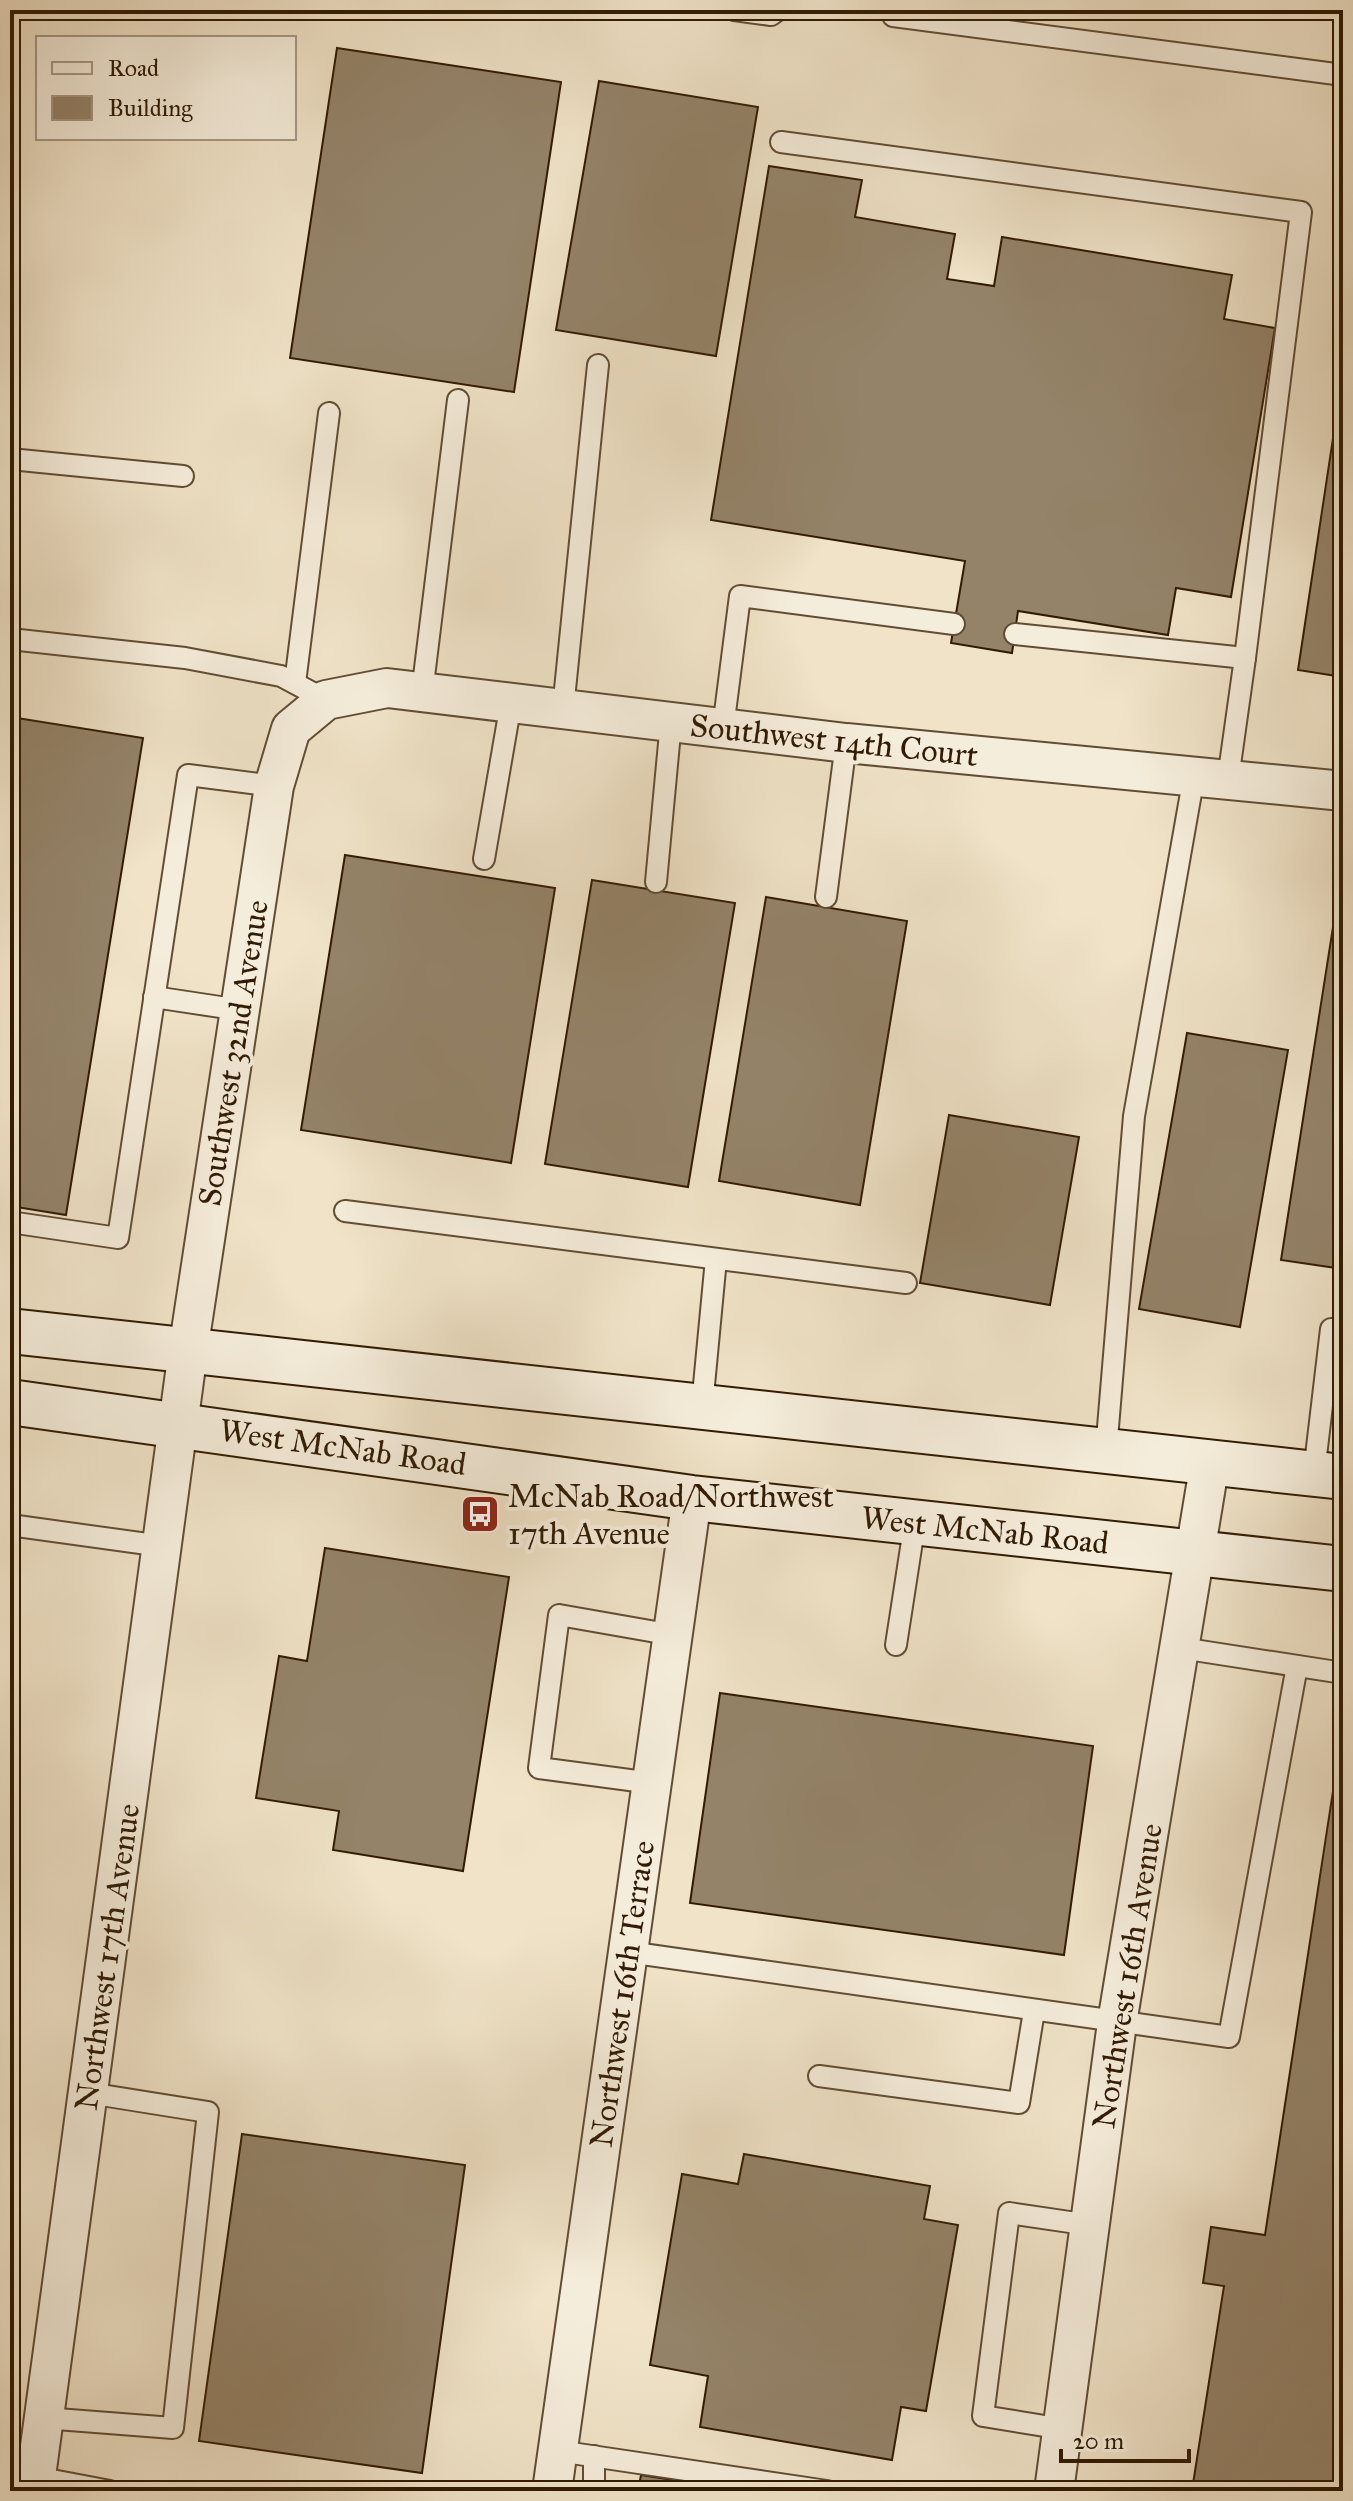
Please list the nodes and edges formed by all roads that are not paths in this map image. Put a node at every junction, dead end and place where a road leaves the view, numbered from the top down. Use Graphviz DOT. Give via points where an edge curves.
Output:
graph roads {
  1 [pos="734,10"];
  2 [pos="778,10"];
  3 [pos="893,10"];
  4 [pos="1343,75"];
  5 [pos="781,142"];
  6 [pos="598,365"];
  7 [pos="458,400"];
  8 [pos="329,413"];
  9 [pos="10,459"];
  10 [pos="183,476"];
  11 [pos="954,624"];
  12 [pos="1015,634"];
  13 [pos="10,639"];
  14 [pos="1245,658"];
  15 [pos="310,692"];
  16 [pos="422,693"];
  17 [pos="511,703"];
  18 [pos="563,709"];
  19 [pos="671,722"];
  20 [pos="723,728"];
  21 [pos="846,743"];
  22 [pos="1211,777"];
  23 [pos="274,786"];
  24 [pos="1343,791"];
  25 [pos="484,859"];
  26 [pos="656,882"];
  27 [pos="826,897"];
  28 [pos="154,997"];
  29 [pos="240,1010"];
  30 [pos="345,1211"];
  31 [pos="10,1222"];
  32 [pos="716,1259"];
  33 [pos="906,1283"];
  34 [pos="1343,1330"];
  35 [pos="10,1331"];
  36 [pos="188,1351"];
  37 [pos="10,1402"];
  38 [pos="702,1406"];
  39 [pos="179,1423"];
  40 [pos="1106,1451"];
  41 [pos="1210,1462"];
  42 [pos="1328,1475"];
  43 [pos="692,1498"];
  44 [pos="915,1522"];
  45 [pos="10,1525"];
  46 [pos="162,1546"];
  47 [pos="1197,1553"];
  48 [pos="1343,1569"];
  49 [pos="673,1635"];
  50 [pos="896,1645"];
  51 [pos="1181,1648"];
  52 [pos="1297,1666"];
  53 [pos="1343,1673"];
  54 [pos="652,1783"];
  55 [pos="628,1952"];
  56 [pos="1034,2011"];
  57 [pos="1117,2023"];
  58 [pos="819,2076"];
  59 [pos="89,2093"];
  60 [pos="1090,2225"];
  61 [pos="44,2418"];
  62 [pos="1063,2429"];
  63 [pos="576,2453"];
  64 [pos="35,2484"];
  65 [pos="110,2491"];
  66 [pos="552,2491"];
  67 [pos="594,2491"];
  68 [pos="827,2491"];
  69 [pos="1054,2491"];
  1 -- 2 [label="lane" via="771,15"];
  3 -- 4 [label="lane" via="893,16"];
  5 -- 14 [label="lane" via="1301,212"];
  6 -- 18 [label="lane"];
  7 -- 16 [label="lane"];
  8 -- 15 [label="lane"];
  9 -- 10 [label="lane"];
  11 -- 20 [label="lane" via="740,596"];
  12 -- 14 [label="lane"];
  13 -- 15 [label="lane" via="185,658 281,676"];
  14 -- 22 [label="lane"];
  15 -- 16 [label="street, Southwest 14th Court" via="387,688"];
  15 -- 23 [label="street, Southwest 32nd Avenue" via="291,729"];
  16 -- 17 [label="street, Southwest 14th Court"];
  17 -- 18 [label="street, Southwest 14th Court"];
  17 -- 25 [label="lane"];
  18 -- 19 [label="street, Southwest 14th Court"];
  19 -- 20 [label="street, Southwest 14th Court"];
  19 -- 26 [label="lane"];
  20 -- 21 [label="street, Southwest 14th Court"];
  21 -- 22 [label="street, Southwest 14th Court"];
  21 -- 27 [label="lane"];
  22 -- 24 [label="street, Southwest 14th Court"];
  22 -- 40 [label="lane" via="1134,1116"];
  23 -- 28 [label="lane" via="188,775"];
  23 -- 29 [label="street, Southwest 32nd Avenue"];
  28 -- 29 [label="lane"];
  28 -- 31 [label="lane" via="118,1238"];
  29 -- 36 [label="street, Southwest 32nd Avenue"];
  30 -- 32 [label="lane"];
  32 -- 33 [label="lane"];
  32 -- 38 [label="lane"];
  34 -- 42 [label="lane" via="1331,1329"];
  35 -- 36 [label="main road"];
  36 -- 38 [label="main road"];
  36 -- 39 [label="street, Southwest 32nd Avenue"];
  37 -- 39 [label="main road, West McNab Road"];
  38 -- 40 [label="main road"];
  39 -- 43 [label="main road, West McNab Road"];
  39 -- 46 [label="street, Northwest 17th Avenue"];
  40 -- 41 [label="main road"];
  41 -- 42 [label="main road"];
  41 -- 47 [label="street, Northwest 16th Avenue"];
  43 -- 44 [label="main road, West McNab Road"];
  43 -- 49 [label="street, Northwest 16th Terrace"];
  44 -- 47 [label="main road, West McNab Road"];
  44 -- 50 [label="lane"];
  45 -- 46 [label="lane"];
  46 -- 59 [label="street, Northwest 17th Avenue"];
  47 -- 48 [label="main road, West McNab Road"];
  47 -- 51 [label="street, Northwest 16th Avenue"];
  49 -- 54 [label="street, Northwest 16th Terrace"];
  49 -- 54 [label="lane" via="559,1615 539,1768"];
  51 -- 52 [label="lane"];
  51 -- 57 [label="street, Northwest 16th Avenue"];
  52 -- 53 [label="lane"];
  52 -- 57 [label="lane" via="1229,2037"];
  54 -- 55 [label="street, Northwest 16th Terrace"];
  55 -- 56 [label="lane"];
  55 -- 63 [label="street, Northwest 16th Terrace"];
  56 -- 57 [label="lane"];
  56 -- 58 [label="lane" via="1019,2103"];
  57 -- 60 [label="street, Northwest 16th Avenue"];
  59 -- 61 [label="street, Northwest 17th Avenue"];
  59 -- 61 [label="lane" via="208,2112 173,2428"];
  60 -- 62 [label="street, Northwest 16th Avenue"];
  60 -- 62 [label="lane" via="1009,2213 983,2416"];
  61 -- 64 [label="street, Northwest 17th Avenue"];
  62 -- 69 [label="street, Northwest 16th Avenue"];
  63 -- 66 [label="street, Northwest 16th Terrace"];
  63 -- 67 [label="lane"];
  63 -- 68 [label="lane"];
  64 -- 65 [label="lane"];
}
